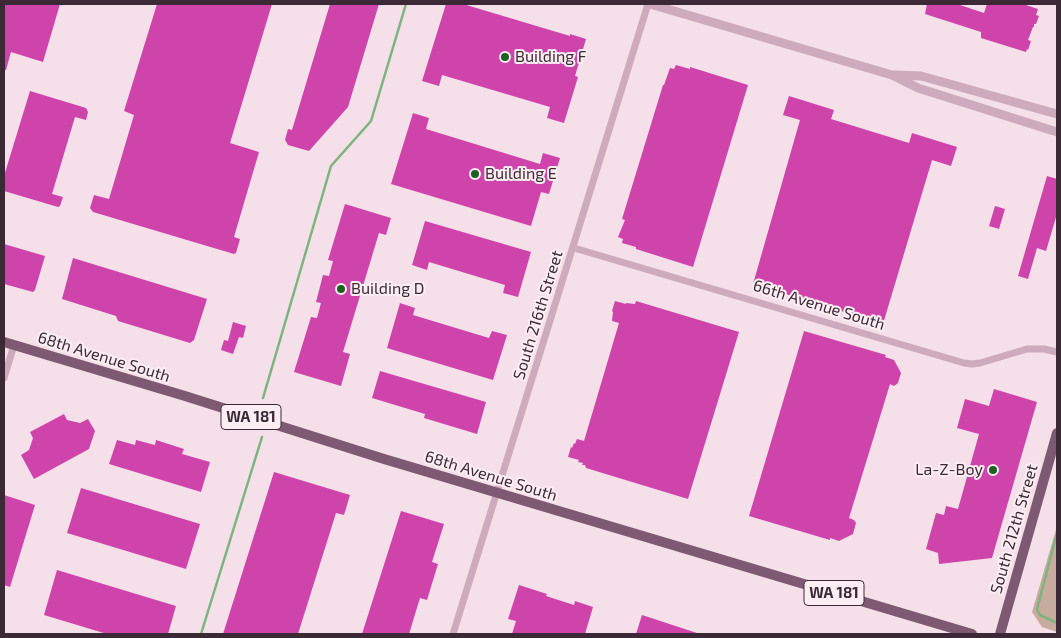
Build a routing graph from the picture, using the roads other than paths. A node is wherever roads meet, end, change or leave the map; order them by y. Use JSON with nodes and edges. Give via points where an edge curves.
{"nodes":[{"id":1,"x":649,"y":4,"type":"edge"},
{"id":2,"x":892,"y":75,"type":"junction"},
{"id":3,"x":1057,"y":114,"type":"edge"},
{"id":4,"x":1057,"y":132,"type":"edge"},
{"id":5,"x":574,"y":248,"type":"junction"},
{"id":6,"x":4,"y":342,"type":"edge"},
{"id":7,"x":14,"y":345,"type":"junction"},
{"id":8,"x":1057,"y":352,"type":"edge"},
{"id":9,"x":4,"y":378,"type":"edge"},
{"id":10,"x":1057,"y":433,"type":"edge"},
{"id":11,"x":497,"y":493,"type":"junction"},
{"id":12,"x":454,"y":634,"type":"edge"},
{"id":13,"x":972,"y":634,"type":"edge"},
{"id":14,"x":1000,"y":634,"type":"edge"}],
"edges":[{"from":1,"to":2,"type":"street"},
{"from":1,"to":5,"type":"street","name":"South 216th Street"},
{"from":2,"to":3,"type":"street","via":[[921,76]]},
{"from":2,"to":4,"type":"street","via":[[918,88]]},
{"from":5,"to":8,"type":"street","name":"66th Avenue South","via":[[964,363],[980,363],[1027,349]]},
{"from":5,"to":11,"type":"street","name":"South 216th Street"},
{"from":6,"to":7,"type":"main road","name":"68th Avenue South","number":"WA 181"},
{"from":7,"to":9,"type":"street"},
{"from":7,"to":11,"type":"main road","name":"68th Avenue South","number":"WA 181"},
{"from":10,"to":14,"type":"main road","name":"South 212th Street"},
{"from":11,"to":12,"type":"street","name":"South 216th Street"},
{"from":11,"to":13,"type":"main road","name":"68th Avenue South","number":"WA 181"}]}
